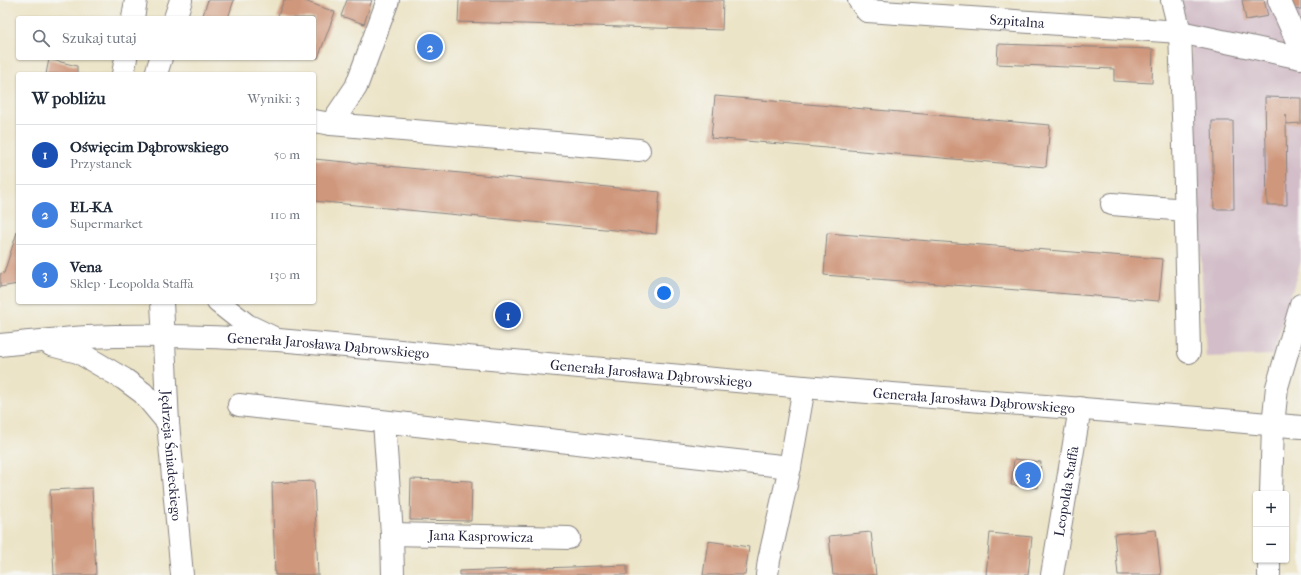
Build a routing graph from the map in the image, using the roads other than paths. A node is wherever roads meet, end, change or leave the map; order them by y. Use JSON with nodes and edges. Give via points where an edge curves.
{"nodes":[{"id":1,"x":136,"y":0,"type":"edge"},
{"id":2,"x":181,"y":0,"type":"edge"},
{"id":3,"x":388,"y":0,"type":"edge"},
{"id":4,"x":859,"y":0,"type":"edge"},
{"id":5,"x":1172,"y":0,"type":"edge"},
{"id":6,"x":1279,"y":0,"type":"edge"},
{"id":7,"x":133,"y":16,"type":"edge"},
{"id":8,"x":176,"y":16,"type":"edge"},
{"id":9,"x":1180,"y":32,"type":"junction"},
{"id":10,"x":1301,"y":50,"type":"edge"},
{"id":11,"x":1301,"y":58,"type":"edge"},
{"id":12,"x":161,"y":60,"type":"edge"},
{"id":13,"x":157,"y":72,"type":"edge"},
{"id":14,"x":322,"y":123,"type":"edge"},
{"id":15,"x":639,"y":150,"type":"dead end"},
{"id":16,"x":1112,"y":204,"type":"dead end"},
{"id":17,"x":1186,"y":210,"type":"junction"},
{"id":18,"x":162,"y":304,"type":"edge"},
{"id":19,"x":221,"y":304,"type":"edge"},
{"id":20,"x":1301,"y":305,"type":"edge"},
{"id":21,"x":163,"y":336,"type":"junction"},
{"id":22,"x":278,"y":340,"type":"junction"},
{"id":23,"x":39,"y":341,"type":"junction"},
{"id":24,"x":0,"y":345,"type":"edge"},
{"id":25,"x":1189,"y":352,"type":"dead end"},
{"id":26,"x":804,"y":386,"type":"junction"},
{"id":27,"x":240,"y":406,"type":"dead end"},
{"id":28,"x":1080,"y":408,"type":"junction"},
{"id":29,"x":384,"y":422,"type":"junction"},
{"id":30,"x":168,"y":423,"type":"junction"},
{"id":31,"x":1273,"y":425,"type":"junction"},
{"id":32,"x":1301,"y":427,"type":"edge"},
{"id":33,"x":790,"y":468,"type":"junction"},
{"id":34,"x":1270,"y":491,"type":"edge"},
{"id":35,"x":392,"y":534,"type":"junction"},
{"id":36,"x":569,"y":538,"type":"dead end"},
{"id":37,"x":1269,"y":563,"type":"edge"},
{"id":38,"x":182,"y":575,"type":"edge"},
{"id":39,"x":393,"y":575,"type":"edge"},
{"id":40,"x":767,"y":575,"type":"edge"},
{"id":41,"x":1052,"y":575,"type":"edge"},
{"id":42,"x":1269,"y":575,"type":"edge"}],
"edges":[{"from":1,"to":7,"type":"street"},
{"from":2,"to":8,"type":"street"},
{"from":3,"to":14,"type":"street","via":[[356,87]]},
{"from":4,"to":9,"type":"street","name":"Szpitalna","via":[[867,11]]},
{"from":5,"to":9,"type":"street"},
{"from":6,"to":10,"type":"street"},
{"from":9,"to":11,"type":"street"},
{"from":9,"to":17,"type":"street"},
{"from":12,"to":13,"type":"street"},
{"from":14,"to":15,"type":"street"},
{"from":16,"to":17,"type":"street"},
{"from":17,"to":25,"type":"street"},
{"from":18,"to":21,"type":"street"},
{"from":19,"to":22,"type":"street","via":[[247,324]]},
{"from":20,"to":31,"type":"street","via":[[1277,387]]},
{"from":21,"to":22,"type":"street","name":"Generała Jarosława Dąbrowskiego"},
{"from":21,"to":23,"type":"street","name":"Generała Jarosława Dąbrowskiego"},
{"from":21,"to":30,"type":"street","name":"Jędrzeja Śniadeckiego"},
{"from":22,"to":26,"type":"street","name":"Generała Jarosława Dąbrowskiego"},
{"from":23,"to":24,"type":"street","name":"Generała Jarosława Dąbrowskiego"},
{"from":23,"to":30,"type":"street","via":[[78,352],[124,379],[143,393]]},
{"from":26,"to":28,"type":"street","name":"Generała Jarosława Dąbrowskiego"},
{"from":26,"to":33,"type":"street"},
{"from":27,"to":29,"type":"street"},
{"from":28,"to":31,"type":"street","name":"Generała Jarosława Dąbrowskiego"},
{"from":28,"to":41,"type":"street","name":"Leopolda Staffa"},
{"from":29,"to":33,"type":"street"},
{"from":29,"to":35,"type":"street"},
{"from":30,"to":38,"type":"street","name":"Jędrzeja Śniadeckiego"},
{"from":31,"to":32,"type":"street","name":"Generała Jarosława Dąbrowskiego"},
{"from":31,"to":34,"type":"street"},
{"from":33,"to":40,"type":"street"},
{"from":35,"to":36,"type":"street","name":"Jana Kasprowicza"},
{"from":35,"to":39,"type":"street"},
{"from":37,"to":42,"type":"street"}]}
